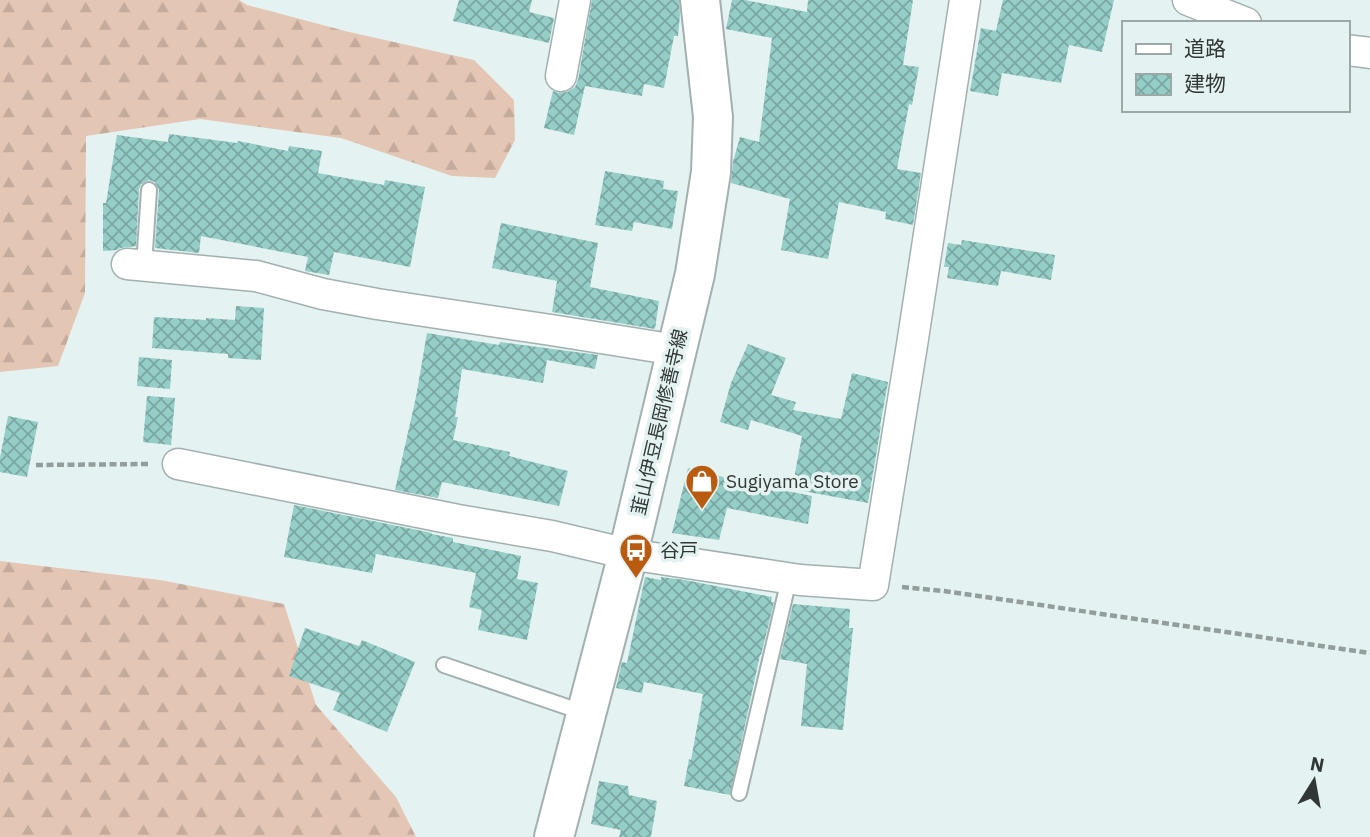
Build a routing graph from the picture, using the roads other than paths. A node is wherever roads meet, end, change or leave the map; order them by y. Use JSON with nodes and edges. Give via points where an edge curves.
{"nodes":[{"id":1,"x":575,"y":0,"type":"edge"},
{"id":2,"x":700,"y":0,"type":"edge"},
{"id":3,"x":965,"y":0,"type":"edge"},
{"id":4,"x":1188,"y":0,"type":"edge"},
{"id":5,"x":1242,"y":21,"type":"edge"},
{"id":6,"x":1349,"y":50,"type":"edge"},
{"id":7,"x":1370,"y":53,"type":"edge"},
{"id":8,"x":561,"y":76,"type":"dead end"},
{"id":9,"x":149,"y":190,"type":"dead end"},
{"id":10,"x":136,"y":265,"type":"joint"},
{"id":11,"x":676,"y":350,"type":"junction"},
{"id":12,"x":178,"y":464,"type":"road end"},
{"id":13,"x":628,"y":554,"type":"junction"},
{"id":14,"x":789,"y":579,"type":"junction"},
{"id":15,"x":444,"y":665,"type":"dead end"},
{"id":16,"x":586,"y":713,"type":"junction"},
{"id":17,"x":739,"y":793,"type":"dead end"},
{"id":18,"x":554,"y":837,"type":"edge"}],
"edges":[{"from":1,"to":8,"type":"street"},
{"from":2,"to":11,"type":"main road","name":"韮山伊豆長岡修善寺線","via":[[713,117],[711,172],[695,275]]},
{"from":3,"to":14,"type":"street","via":[[873,585]]},
{"from":4,"to":5,"type":"street"},
{"from":6,"to":7,"type":"street"},
{"from":9,"to":10,"type":"lane"},
{"from":10,"to":11,"type":"street","via":[[256,276],[323,295]]},
{"from":11,"to":13,"type":"main road","name":"韮山伊豆長岡修善寺線"},
{"from":12,"to":13,"type":"street"},
{"from":13,"to":14,"type":"street"},
{"from":13,"to":16,"type":"main road","name":"韮山伊豆長岡修善寺線"},
{"from":14,"to":17,"type":"lane"},
{"from":15,"to":16,"type":"lane"},
{"from":16,"to":18,"type":"main road","name":"韮山伊豆長岡修善寺線"}]}
